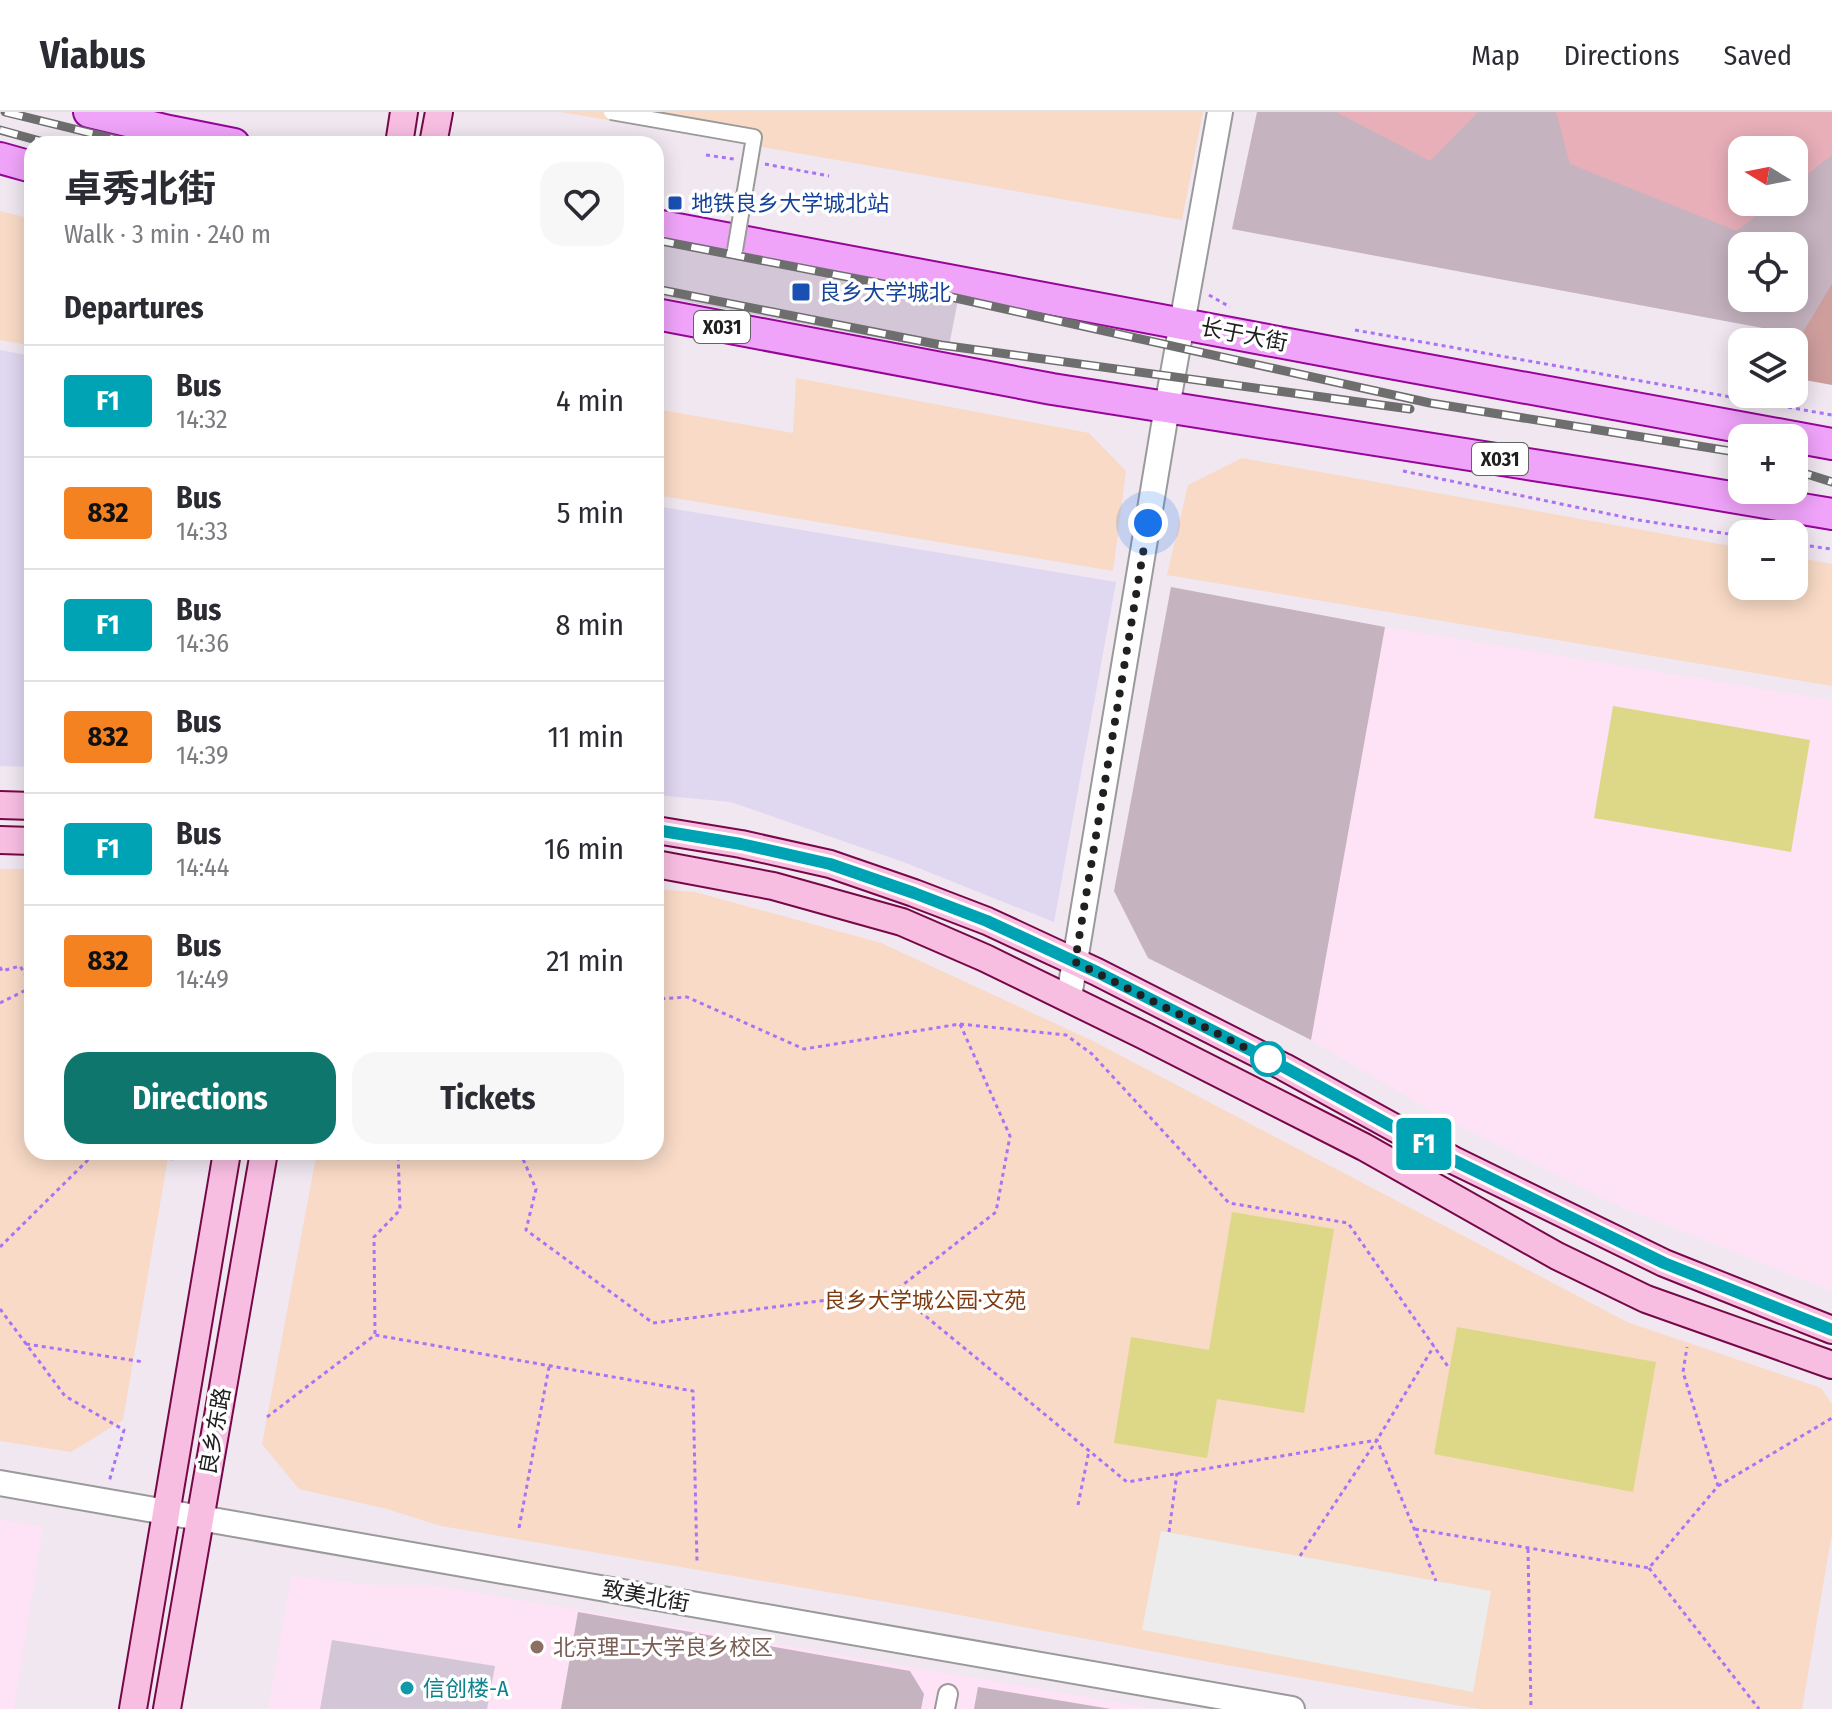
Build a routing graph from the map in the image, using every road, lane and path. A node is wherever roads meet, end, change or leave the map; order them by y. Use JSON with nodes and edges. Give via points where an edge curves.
{"nodes":[{"id":1,"x":89,"y":112,"type":"edge"},
{"id":2,"x":404,"y":112,"type":"edge"},
{"id":3,"x":439,"y":112,"type":"edge"},
{"id":4,"x":611,"y":112,"type":"edge"},
{"id":5,"x":1220,"y":112,"type":"edge"},
{"id":6,"x":194,"y":136,"type":"edge"},
{"id":7,"x":400,"y":136,"type":"edge"},
{"id":8,"x":434,"y":136,"type":"edge"},
{"id":9,"x":706,"y":155,"type":"dead end"},
{"id":10,"x":0,"y":158,"type":"edge"},
{"id":11,"x":751,"y":161,"type":"junction"},
{"id":12,"x":24,"y":165,"type":"edge"},
{"id":13,"x":829,"y":176,"type":"dead end"},
{"id":14,"x":664,"y":226,"type":"edge"},
{"id":15,"x":735,"y":250,"type":"dead end"},
{"id":16,"x":1190,"y":283,"type":"junction"},
{"id":17,"x":1230,"y":308,"type":"dead end"},
{"id":18,"x":664,"y":316,"type":"edge"},
{"id":19,"x":1181,"y":323,"type":"junction"},
{"id":20,"x":1354,"y":330,"type":"dead end"},
{"id":21,"x":1167,"y":407,"type":"junction"},
{"id":22,"x":1832,"y":415,"type":"edge"},
{"id":23,"x":1832,"y":444,"type":"edge"},
{"id":24,"x":1398,"y":470,"type":"dead end"},
{"id":25,"x":1832,"y":514,"type":"edge"},
{"id":26,"x":1728,"y":534,"type":"edge"},
{"id":27,"x":1808,"y":546,"type":"edge"},
{"id":28,"x":1832,"y":549,"type":"edge"},
{"id":29,"x":0,"y":805,"type":"edge"},
{"id":30,"x":24,"y":806,"type":"edge"},
{"id":31,"x":664,"y":831,"type":"edge"},
{"id":32,"x":0,"y":840,"type":"edge"},
{"id":33,"x":24,"y":841,"type":"edge"},
{"id":34,"x":664,"y":866,"type":"edge"},
{"id":35,"x":1075,"y":962,"type":"junction"},
{"id":36,"x":0,"y":967,"type":"edge"},
{"id":37,"x":24,"y":973,"type":"edge"},
{"id":38,"x":24,"y":990,"type":"edge"},
{"id":39,"x":1069,"y":997,"type":"junction"},
{"id":40,"x":664,"y":998,"type":"edge"},
{"id":41,"x":0,"y":1003,"type":"edge"},
{"id":42,"x":960,"y":1024,"type":"junction"},
{"id":43,"x":88,"y":1160,"type":"edge"},
{"id":44,"x":226,"y":1160,"type":"edge"},
{"id":45,"x":263,"y":1160,"type":"edge"},
{"id":46,"x":398,"y":1160,"type":"edge"},
{"id":47,"x":523,"y":1160,"type":"edge"},
{"id":48,"x":0,"y":1247,"type":"edge"},
{"id":49,"x":895,"y":1291,"type":"junction"},
{"id":50,"x":0,"y":1309,"type":"edge"},
{"id":51,"x":1832,"y":1330,"type":"edge"},
{"id":52,"x":375,"y":1335,"type":"junction"},
{"id":53,"x":26,"y":1344,"type":"junction"},
{"id":54,"x":1434,"y":1346,"type":"junction"},
{"id":55,"x":1687,"y":1347,"type":"dead end"},
{"id":56,"x":144,"y":1362,"type":"dead end"},
{"id":57,"x":1832,"y":1365,"type":"edge"},
{"id":58,"x":549,"y":1367,"type":"junction"},
{"id":59,"x":1449,"y":1368,"type":"dead end"},
{"id":60,"x":267,"y":1417,"type":"dead end"},
{"id":61,"x":1832,"y":1418,"type":"edge"},
{"id":62,"x":1377,"y":1440,"type":"junction"},
{"id":63,"x":1089,"y":1451,"type":"junction"},
{"id":64,"x":1177,"y":1473,"type":"junction"},
{"id":65,"x":0,"y":1483,"type":"edge"},
{"id":66,"x":1718,"y":1486,"type":"junction"},
{"id":67,"x":104,"y":1502,"type":"junction"},
{"id":68,"x":1078,"y":1505,"type":"dead end"},
{"id":69,"x":166,"y":1513,"type":"junction"},
{"id":70,"x":200,"y":1518,"type":"junction"},
{"id":71,"x":519,"y":1528,"type":"dead end"},
{"id":72,"x":1415,"y":1529,"type":"junction"},
{"id":73,"x":1169,"y":1532,"type":"dead end"},
{"id":74,"x":1528,"y":1549,"type":"junction"},
{"id":75,"x":1300,"y":1556,"type":"dead end"},
{"id":76,"x":697,"y":1562,"type":"dead end"},
{"id":77,"x":1649,"y":1568,"type":"junction"},
{"id":78,"x":1436,"y":1581,"type":"dead end"},
{"id":79,"x":133,"y":1709,"type":"edge"},
{"id":80,"x":167,"y":1709,"type":"edge"},
{"id":81,"x":1292,"y":1709,"type":"edge"},
{"id":82,"x":1531,"y":1709,"type":"edge"},
{"id":83,"x":1759,"y":1709,"type":"edge"}],
"edges":[{"from":1,"to":6,"type":"main road"},
{"from":2,"to":7,"type":"main road"},
{"from":3,"to":8,"type":"main road"},
{"from":4,"to":11,"type":"street","bridge":true,"via":[[754,137]]},
{"from":5,"to":16,"type":"street"},
{"from":9,"to":11,"type":"path"},
{"from":10,"to":12,"type":"main road"},
{"from":11,"to":13,"type":"path"},
{"from":11,"to":15,"type":"street","bridge":true},
{"from":14,"to":19,"type":"main road","name":"长于大街"},
{"from":16,"to":17,"type":"path","name":"长于大街"},
{"from":16,"to":19,"type":"street"},
{"from":18,"to":21,"type":"main road","number":"X031"},
{"from":19,"to":21,"type":"street"},
{"from":19,"to":23,"type":"main road","name":"长于大街"},
{"from":20,"to":22,"type":"path"},
{"from":21,"to":25,"type":"main road","number":"X031"},
{"from":21,"to":35,"type":"street"},
{"from":24,"to":26,"type":"path"},
{"from":27,"to":28,"type":"path"},
{"from":29,"to":30,"type":"main road"},
{"from":31,"to":35,"type":"main road","via":[[830,864],[987,921]]},
{"from":32,"to":33,"type":"main road"},
{"from":34,"to":39,"type":"main road","via":[[773,886],[902,922]]},
{"from":35,"to":39,"type":"street"},
{"from":35,"to":51,"type":"main road","via":[[1453,1160],[1664,1263]]},
{"from":36,"to":37,"type":"path","via":[[2,971],[20,966]]},
{"from":38,"to":41,"type":"path"},
{"from":39,"to":57,"type":"main road","via":[[1646,1299]]},
{"from":40,"to":42,"type":"path","via":[[687,997],[804,1049]]},
{"from":42,"to":49,"type":"path","via":[[1010,1136],[996,1212]]},
{"from":42,"to":54,"type":"path","via":[[1066,1035],[1092,1054],[1229,1203],[1348,1223]]},
{"from":43,"to":48,"type":"path"},
{"from":44,"to":69,"type":"main road","name":"良乡东路"},
{"from":45,"to":70,"type":"main road","name":"良乡东路"},
{"from":46,"to":52,"type":"path","via":[[400,1210],[374,1237]]},
{"from":47,"to":49,"type":"path","via":[[536,1189],[526,1230],[653,1323]]},
{"from":49,"to":63,"type":"path"},
{"from":50,"to":53,"type":"path"},
{"from":52,"to":58,"type":"path"},
{"from":52,"to":60,"type":"path"},
{"from":53,"to":56,"type":"path"},
{"from":53,"to":67,"type":"path","via":[[65,1396],[124,1430]]},
{"from":54,"to":59,"type":"path"},
{"from":54,"to":62,"type":"path"},
{"from":55,"to":66,"type":"path","via":[[1683,1372]]},
{"from":58,"to":71,"type":"path"},
{"from":58,"to":76,"type":"path","via":[[693,1391]]},
{"from":61,"to":66,"type":"path"},
{"from":62,"to":64,"type":"path"},
{"from":62,"to":72,"type":"path"},
{"from":62,"to":75,"type":"path"},
{"from":63,"to":64,"type":"path","via":[[1127,1482]]},
{"from":63,"to":68,"type":"path"},
{"from":64,"to":73,"type":"path"},
{"from":65,"to":67,"type":"street","name":"致美北街"},
{"from":66,"to":77,"type":"path"},
{"from":67,"to":69,"type":"street","name":"致美北街"},
{"from":69,"to":70,"type":"street","name":"致美北街"},
{"from":69,"to":79,"type":"main road","name":"良乡东路"},
{"from":70,"to":80,"type":"main road","name":"良乡东路"},
{"from":70,"to":81,"type":"street","name":"致美北街"},
{"from":72,"to":74,"type":"path"},
{"from":72,"to":78,"type":"path"},
{"from":74,"to":77,"type":"path"},
{"from":74,"to":82,"type":"path"},
{"from":77,"to":83,"type":"path"}]}
